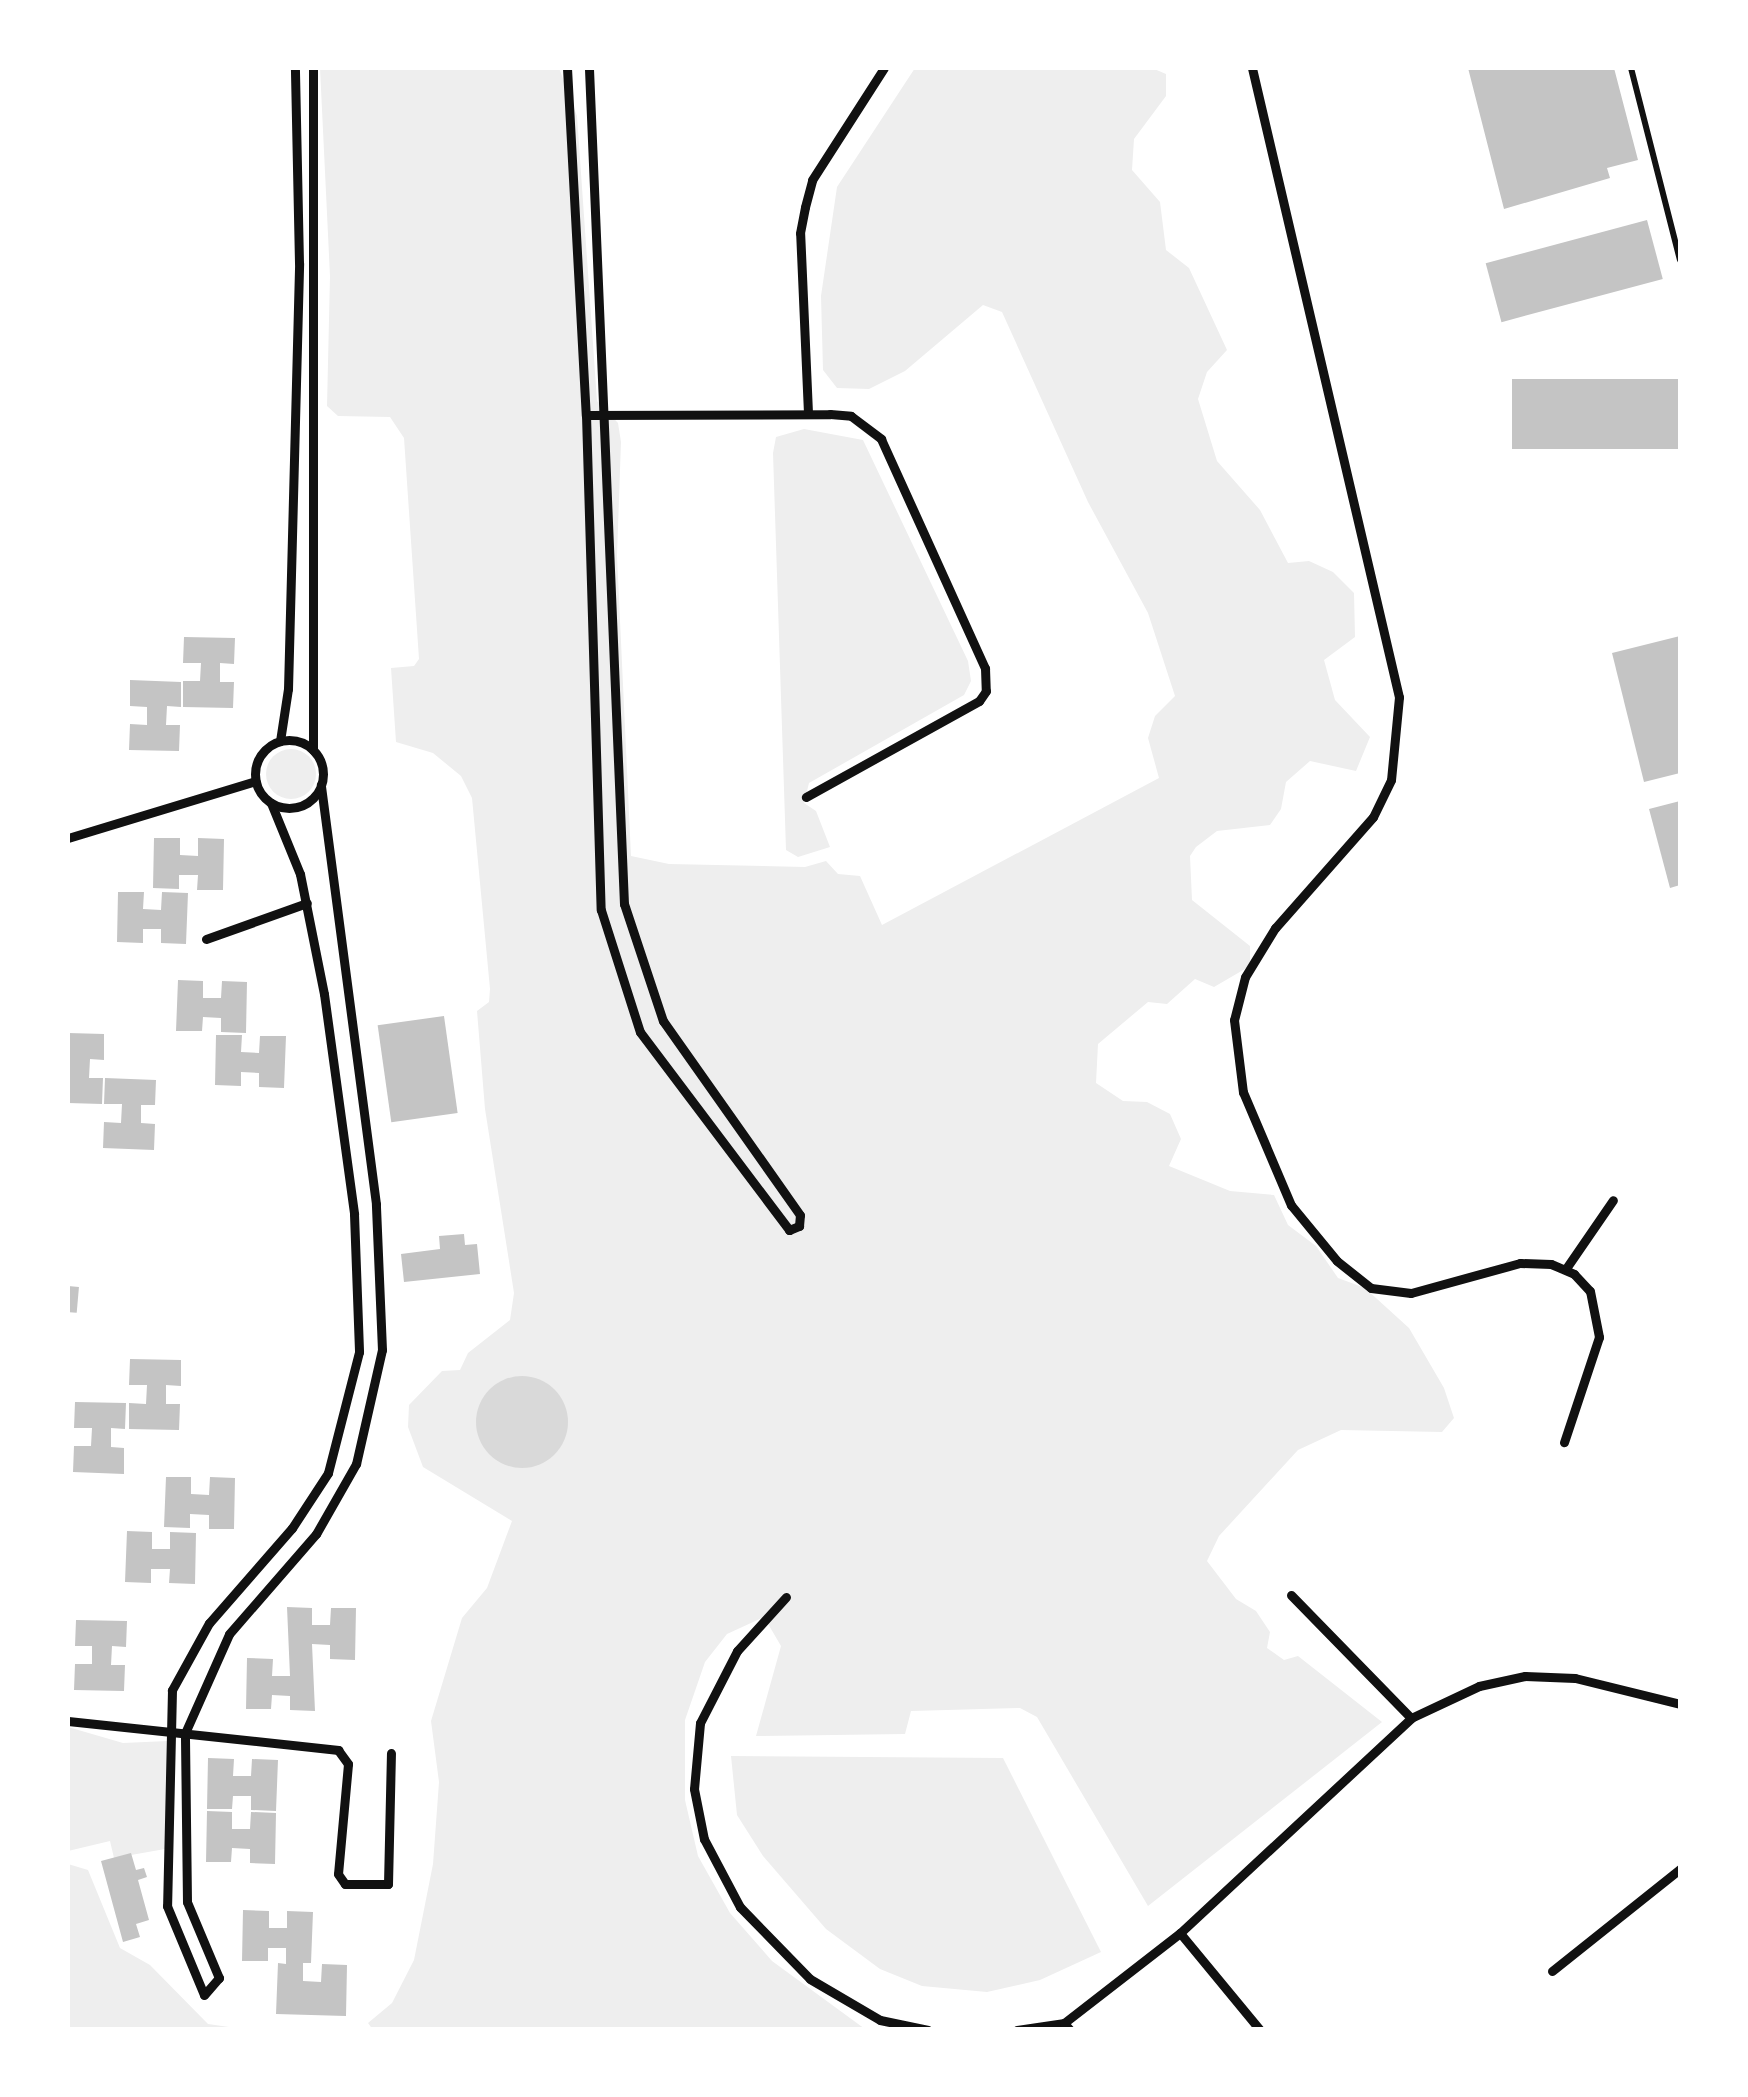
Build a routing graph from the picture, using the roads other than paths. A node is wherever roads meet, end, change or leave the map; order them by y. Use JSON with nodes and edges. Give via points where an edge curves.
{"nodes":[{"id":1,"x":294,"y":68,"type":"edge"},
{"id":2,"x":313,"y":68,"type":"edge"},
{"id":3,"x":567,"y":68,"type":"edge"},
{"id":4,"x":589,"y":68,"type":"edge"},
{"id":5,"x":884,"y":68,"type":"edge"},
{"id":6,"x":1252,"y":68,"type":"edge"},
{"id":7,"x":1631,"y":68,"type":"edge"},
{"id":8,"x":592,"y":134,"type":"junction"},
{"id":9,"x":570,"y":136,"type":"junction"},
{"id":10,"x":1680,"y":260,"type":"edge"},
{"id":11,"x":808,"y":413,"type":"junction"},
{"id":12,"x":607,"y":414,"type":"junction"},
{"id":13,"x":586,"y":415,"type":"junction"},
{"id":14,"x":280,"y":742,"type":"junction"},
{"id":15,"x":313,"y":750,"type":"junction"},
{"id":16,"x":256,"y":781,"type":"junction"},
{"id":17,"x":321,"y":785,"type":"junction"},
{"id":18,"x":597,"y":796,"type":"junction"},
{"id":19,"x":620,"y":796,"type":"junction"},
{"id":20,"x":806,"y":797,"type":"dead end"},
{"id":21,"x":272,"y":804,"type":"junction"},
{"id":22,"x":68,"y":838,"type":"edge"},
{"id":23,"x":307,"y":904,"type":"junction"},
{"id":24,"x":206,"y":938,"type":"dead end"},
{"id":25,"x":1613,"y":1200,"type":"dead end"},
{"id":26,"x":1567,"y":1268,"type":"junction"},
{"id":27,"x":1564,"y":1442,"type":"dead end"},
{"id":28,"x":1291,"y":1595,"type":"dead end"},
{"id":29,"x":786,"y":1597,"type":"dead end"},
{"id":30,"x":1680,"y":1704,"type":"edge"},
{"id":31,"x":1411,"y":1718,"type":"junction"},
{"id":32,"x":68,"y":1721,"type":"edge"},
{"id":33,"x":168,"y":1732,"type":"junction"},
{"id":34,"x":185,"y":1733,"type":"junction"},
{"id":35,"x":391,"y":1753,"type":"dead end"},
{"id":36,"x":1680,"y":1869,"type":"edge"},
{"id":37,"x":1180,"y":1933,"type":"junction"},
{"id":38,"x":1552,"y":1971,"type":"dead end"},
{"id":39,"x":1067,"y":2026,"type":"edge"},
{"id":40,"x":928,"y":2030,"type":"edge"},
{"id":41,"x":1017,"y":2030,"type":"edge"},
{"id":42,"x":1260,"y":2030,"type":"edge"}],
"edges":[{"from":1,"to":14,"type":"street","via":[[299,264],[288,689]]},
{"from":2,"to":15,"type":"street"},
{"from":3,"to":9,"type":"street"},
{"from":4,"to":8,"type":"street"},
{"from":5,"to":11,"type":"street","via":[[812,180],[805,207],[800,234]]},
{"from":6,"to":26,"type":"street","via":[[1399,698],[1391,780],[1373,817],[1275,928],[1245,977],[1234,1020],[1243,1092],[1291,1205],[1336,1261],[1371,1288],[1411,1293],[1520,1263]]},
{"from":7,"to":10,"type":"street"},
{"from":8,"to":9,"type":"street"},
{"from":8,"to":12,"type":"street"},
{"from":9,"to":13,"type":"street"},
{"from":11,"to":12,"type":"street"},
{"from":11,"to":20,"type":"street","via":[[851,416],[881,439],[987,680],[979,701]]},
{"from":12,"to":13,"type":"street"},
{"from":12,"to":19,"type":"street"},
{"from":13,"to":18,"type":"street"},
{"from":14,"to":15,"type":"street"},
{"from":14,"to":16,"type":"street","via":[[262,753]]},
{"from":15,"to":17,"type":"street"},
{"from":16,"to":21,"type":"street"},
{"from":16,"to":22,"type":"street"},
{"from":17,"to":21,"type":"street","via":[[300,806]]},
{"from":17,"to":34,"type":"street","via":[[376,1204],[382,1350],[356,1464],[316,1534],[228,1634]]},
{"from":18,"to":19,"type":"street"},
{"from":18,"to":19,"type":"street","via":[[601,910],[640,1032],[785,1230],[795,1229],[800,1215],[663,1021],[644,978],[624,904]]},
{"from":21,"to":23,"type":"street"},
{"from":23,"to":24,"type":"street"},
{"from":23,"to":33,"type":"street","via":[[337,1078],[361,1282],[351,1403],[336,1457],[313,1500],[210,1623],[172,1690]]},
{"from":25,"to":26,"type":"street"},
{"from":26,"to":27,"type":"street","via":[[1590,1291],[1600,1337]]},
{"from":28,"to":31,"type":"street"},
{"from":29,"to":40,"type":"street","via":[[737,1650],[700,1723],[694,1789],[704,1838],[740,1907],[810,1979],[880,2020]]},
{"from":30,"to":31,"type":"street","via":[[1574,1678],[1525,1676],[1479,1686]]},
{"from":31,"to":37,"type":"street"},
{"from":32,"to":33,"type":"street"},
{"from":33,"to":34,"type":"street"},
{"from":33,"to":34,"type":"street","via":[[167,1906],[204,1994],[219,1978],[187,1902]]},
{"from":34,"to":35,"type":"street","via":[[345,1756],[338,1874],[345,1884],[388,1884]]},
{"from":36,"to":38,"type":"street"},
{"from":37,"to":39,"type":"street"},
{"from":37,"to":42,"type":"street"},
{"from":39,"to":41,"type":"street"}]}
